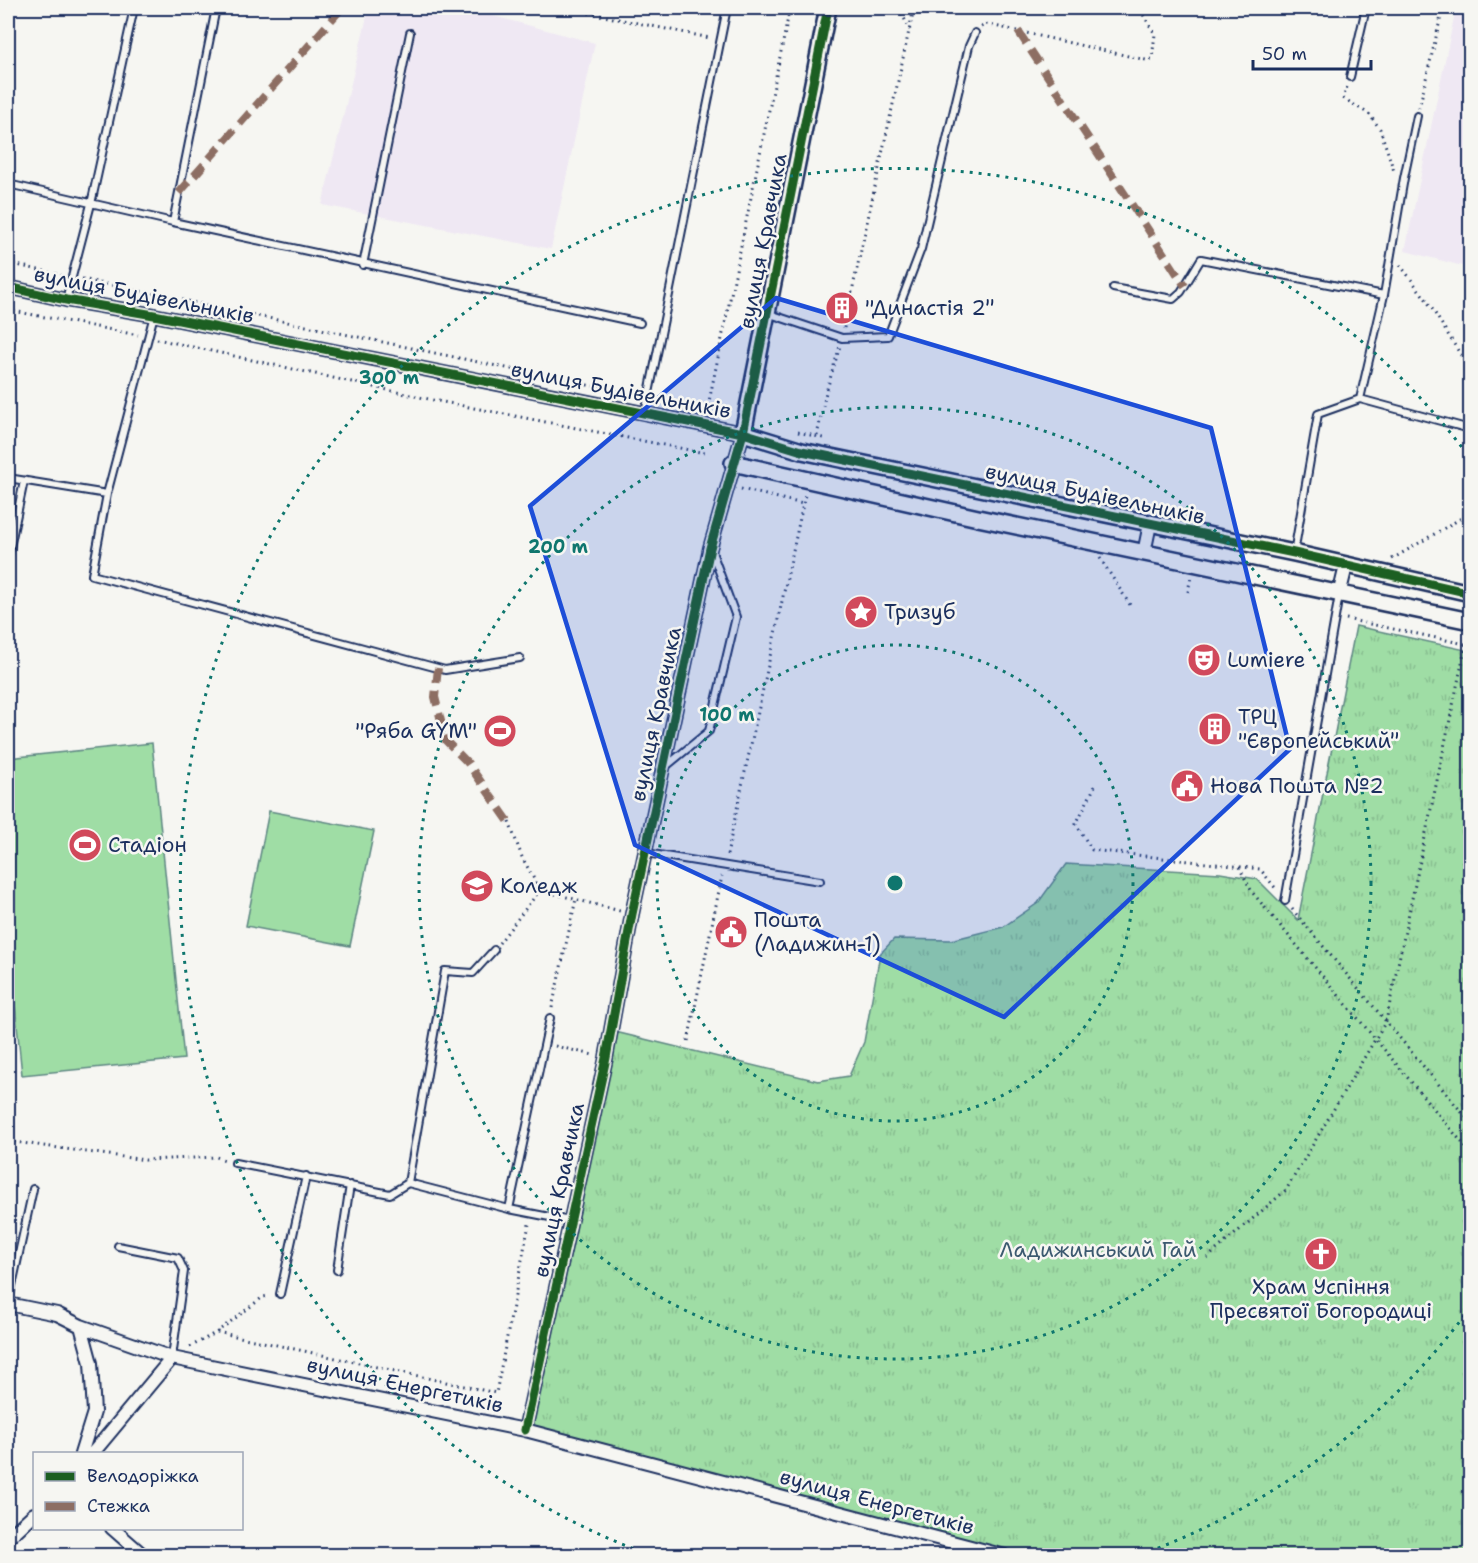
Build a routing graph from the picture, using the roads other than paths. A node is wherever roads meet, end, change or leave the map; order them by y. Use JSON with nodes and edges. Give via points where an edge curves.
{"nodes":[{"id":1,"x":134,"y":8,"type":"edge"},
{"id":2,"x":216,"y":8,"type":"edge"},
{"id":3,"x":727,"y":8,"type":"edge"},
{"id":4,"x":828,"y":8,"type":"edge"},
{"id":5,"x":1366,"y":8,"type":"edge"},
{"id":6,"x":410,"y":33,"type":"dead end"},
{"id":7,"x":975,"y":33,"type":"road end"},
{"id":8,"x":1350,"y":77,"type":"road end"},
{"id":9,"x":1417,"y":116,"type":"road end"},
{"id":10,"x":8,"y":184,"type":"edge"},
{"id":11,"x":91,"y":204,"type":"junction"},
{"id":12,"x":173,"y":222,"type":"junction"},
{"id":13,"x":363,"y":265,"type":"junction"},
{"id":14,"x":8,"y":287,"type":"edge"},
{"id":15,"x":1113,"y":288,"type":"dead end"},
{"id":16,"x":1384,"y":295,"type":"junction"},
{"id":17,"x":66,"y":300,"type":"junction"},
{"id":18,"x":766,"y":313,"type":"junction"},
{"id":19,"x":154,"y":315,"type":"junction"},
{"id":20,"x":640,"y":323,"type":"dead end"},
{"id":21,"x":1360,"y":399,"type":"junction"},
{"id":22,"x":645,"y":413,"type":"junction"},
{"id":23,"x":1470,"y":429,"type":"edge"},
{"id":24,"x":743,"y":433,"type":"junction"},
{"id":25,"x":734,"y":463,"type":"junction"},
{"id":26,"x":8,"y":478,"type":"edge"},
{"id":27,"x":24,"y":481,"type":"junction"},
{"id":28,"x":107,"y":494,"type":"junction"},
{"id":29,"x":1150,"y":524,"type":"junction"},
{"id":30,"x":710,"y":548,"type":"junction"},
{"id":31,"x":1144,"y":553,"type":"junction"},
{"id":32,"x":1294,"y":553,"type":"junction"},
{"id":33,"x":8,"y":557,"type":"edge"},
{"id":34,"x":1346,"y":566,"type":"junction"},
{"id":35,"x":1470,"y":593,"type":"edge"},
{"id":36,"x":1339,"y":595,"type":"junction"},
{"id":37,"x":1470,"y":621,"type":"edge"},
{"id":38,"x":520,"y":657,"type":"dead end"},
{"id":39,"x":661,"y":771,"type":"junction"},
{"id":40,"x":646,"y":853,"type":"junction"},
{"id":41,"x":820,"y":881,"type":"dead end"},
{"id":42,"x":1284,"y":898,"type":"road end"},
{"id":43,"x":494,"y":950,"type":"road end"},
{"id":44,"x":550,"y":1018,"type":"road end"},
{"id":45,"x":235,"y":1163,"type":"road end"},
{"id":46,"x":306,"y":1176,"type":"junction"},
{"id":47,"x":408,"y":1183,"type":"junction"},
{"id":48,"x":350,"y":1185,"type":"junction"},
{"id":49,"x":33,"y":1189,"type":"dead end"},
{"id":50,"x":509,"y":1209,"type":"junction"},
{"id":51,"x":571,"y":1221,"type":"junction"},
{"id":52,"x":118,"y":1246,"type":"dead end"},
{"id":53,"x":337,"y":1270,"type":"dead end"},
{"id":54,"x":280,"y":1294,"type":"road end"},
{"id":55,"x":8,"y":1304,"type":"edge"},
{"id":56,"x":81,"y":1326,"type":"junction"},
{"id":57,"x":171,"y":1358,"type":"junction"},
{"id":58,"x":525,"y":1430,"type":"junction"},
{"id":59,"x":82,"y":1452,"type":"edge"},
{"id":60,"x":94,"y":1452,"type":"edge"},
{"id":61,"x":33,"y":1515,"type":"edge"},
{"id":62,"x":114,"y":1530,"type":"edge"},
{"id":63,"x":8,"y":1538,"type":"edge"},
{"id":64,"x":144,"y":1556,"type":"edge"},
{"id":65,"x":1005,"y":1556,"type":"edge"}],
"edges":[{"from":1,"to":11,"type":"lane"},
{"from":2,"to":12,"type":"lane"},
{"from":3,"to":22,"type":"lane"},
{"from":4,"to":18,"type":"street","name":"вулиця Кравчика"},
{"from":5,"to":8,"type":"lane"},
{"from":6,"to":13,"type":"lane"},
{"from":7,"to":18,"type":"lane","via":[[921,249],[888,336],[842,338]]},
{"from":9,"to":16,"type":"lane"},
{"from":10,"to":11,"type":"lane"},
{"from":11,"to":12,"type":"lane"},
{"from":11,"to":17,"type":"lane"},
{"from":12,"to":13,"type":"lane"},
{"from":13,"to":20,"type":"lane"},
{"from":14,"to":17,"type":"street","name":"вулиця Будівельників"},
{"from":15,"to":16,"type":"lane","via":[[1173,300],[1201,259]]},
{"from":16,"to":21,"type":"lane"},
{"from":17,"to":19,"type":"street","name":"вулиця Будівельників"},
{"from":18,"to":24,"type":"street","name":"вулиця Кравчика"},
{"from":19,"to":22,"type":"street","name":"вулиця Будівельників"},
{"from":19,"to":28,"type":"lane"},
{"from":21,"to":23,"type":"lane"},
{"from":21,"to":32,"type":"lane","via":[[1318,414]]},
{"from":22,"to":24,"type":"street","name":"вулиця Будівельників"},
{"from":24,"to":25,"type":"street","name":"вулиця Кравчика"},
{"from":24,"to":29,"type":"street","name":"вулиця Будівельників","via":[[808,452]]},
{"from":25,"to":30,"type":"street","name":"вулиця Кравчика"},
{"from":25,"to":31,"type":"street"},
{"from":26,"to":27,"type":"lane"},
{"from":27,"to":28,"type":"lane"},
{"from":27,"to":33,"type":"lane"},
{"from":28,"to":38,"type":"lane","via":[[92,575],[445,670]]},
{"from":29,"to":31,"type":"street"},
{"from":29,"to":32,"type":"street","name":"вулиця Будівельників"},
{"from":30,"to":39,"type":"street","name":"вулиця Кравчика"},
{"from":30,"to":39,"type":"lane","via":[[736,617],[709,731]]},
{"from":31,"to":36,"type":"street"},
{"from":32,"to":34,"type":"street","name":"вулиця Будівельників"},
{"from":34,"to":35,"type":"street","name":"вулиця Будівельників"},
{"from":34,"to":36,"type":"street"},
{"from":36,"to":37,"type":"street"},
{"from":36,"to":42,"type":"lane"},
{"from":39,"to":40,"type":"street","name":"вулиця Кравчика"},
{"from":40,"to":41,"type":"lane"},
{"from":40,"to":51,"type":"street","name":"вулиця Кравчика"},
{"from":43,"to":47,"type":"lane","via":[[473,973],[445,971]]},
{"from":44,"to":50,"type":"lane"},
{"from":45,"to":46,"type":"lane"},
{"from":46,"to":48,"type":"lane"},
{"from":46,"to":54,"type":"lane"},
{"from":47,"to":48,"type":"lane","via":[[390,1194]]},
{"from":47,"to":50,"type":"lane"},
{"from":48,"to":53,"type":"lane"},
{"from":49,"to":55,"type":"lane"},
{"from":50,"to":51,"type":"lane"},
{"from":51,"to":58,"type":"street","name":"вулиця Кравчика"},
{"from":52,"to":57,"type":"lane","via":[[178,1258],[184,1270]]},
{"from":55,"to":56,"type":"street","name":"вулиця Енергетиків","via":[[57,1314]]},
{"from":56,"to":57,"type":"street","name":"вулиця Енергетиків"},
{"from":56,"to":59,"type":"street","via":[[91,1363],[94,1412]]},
{"from":57,"to":58,"type":"street","name":"вулиця Енергетиків"},
{"from":57,"to":60,"type":"street"},
{"from":58,"to":65,"type":"street","name":"вулиця Енергетиків"},
{"from":61,"to":63,"type":"street"},
{"from":62,"to":64,"type":"street"}]}
